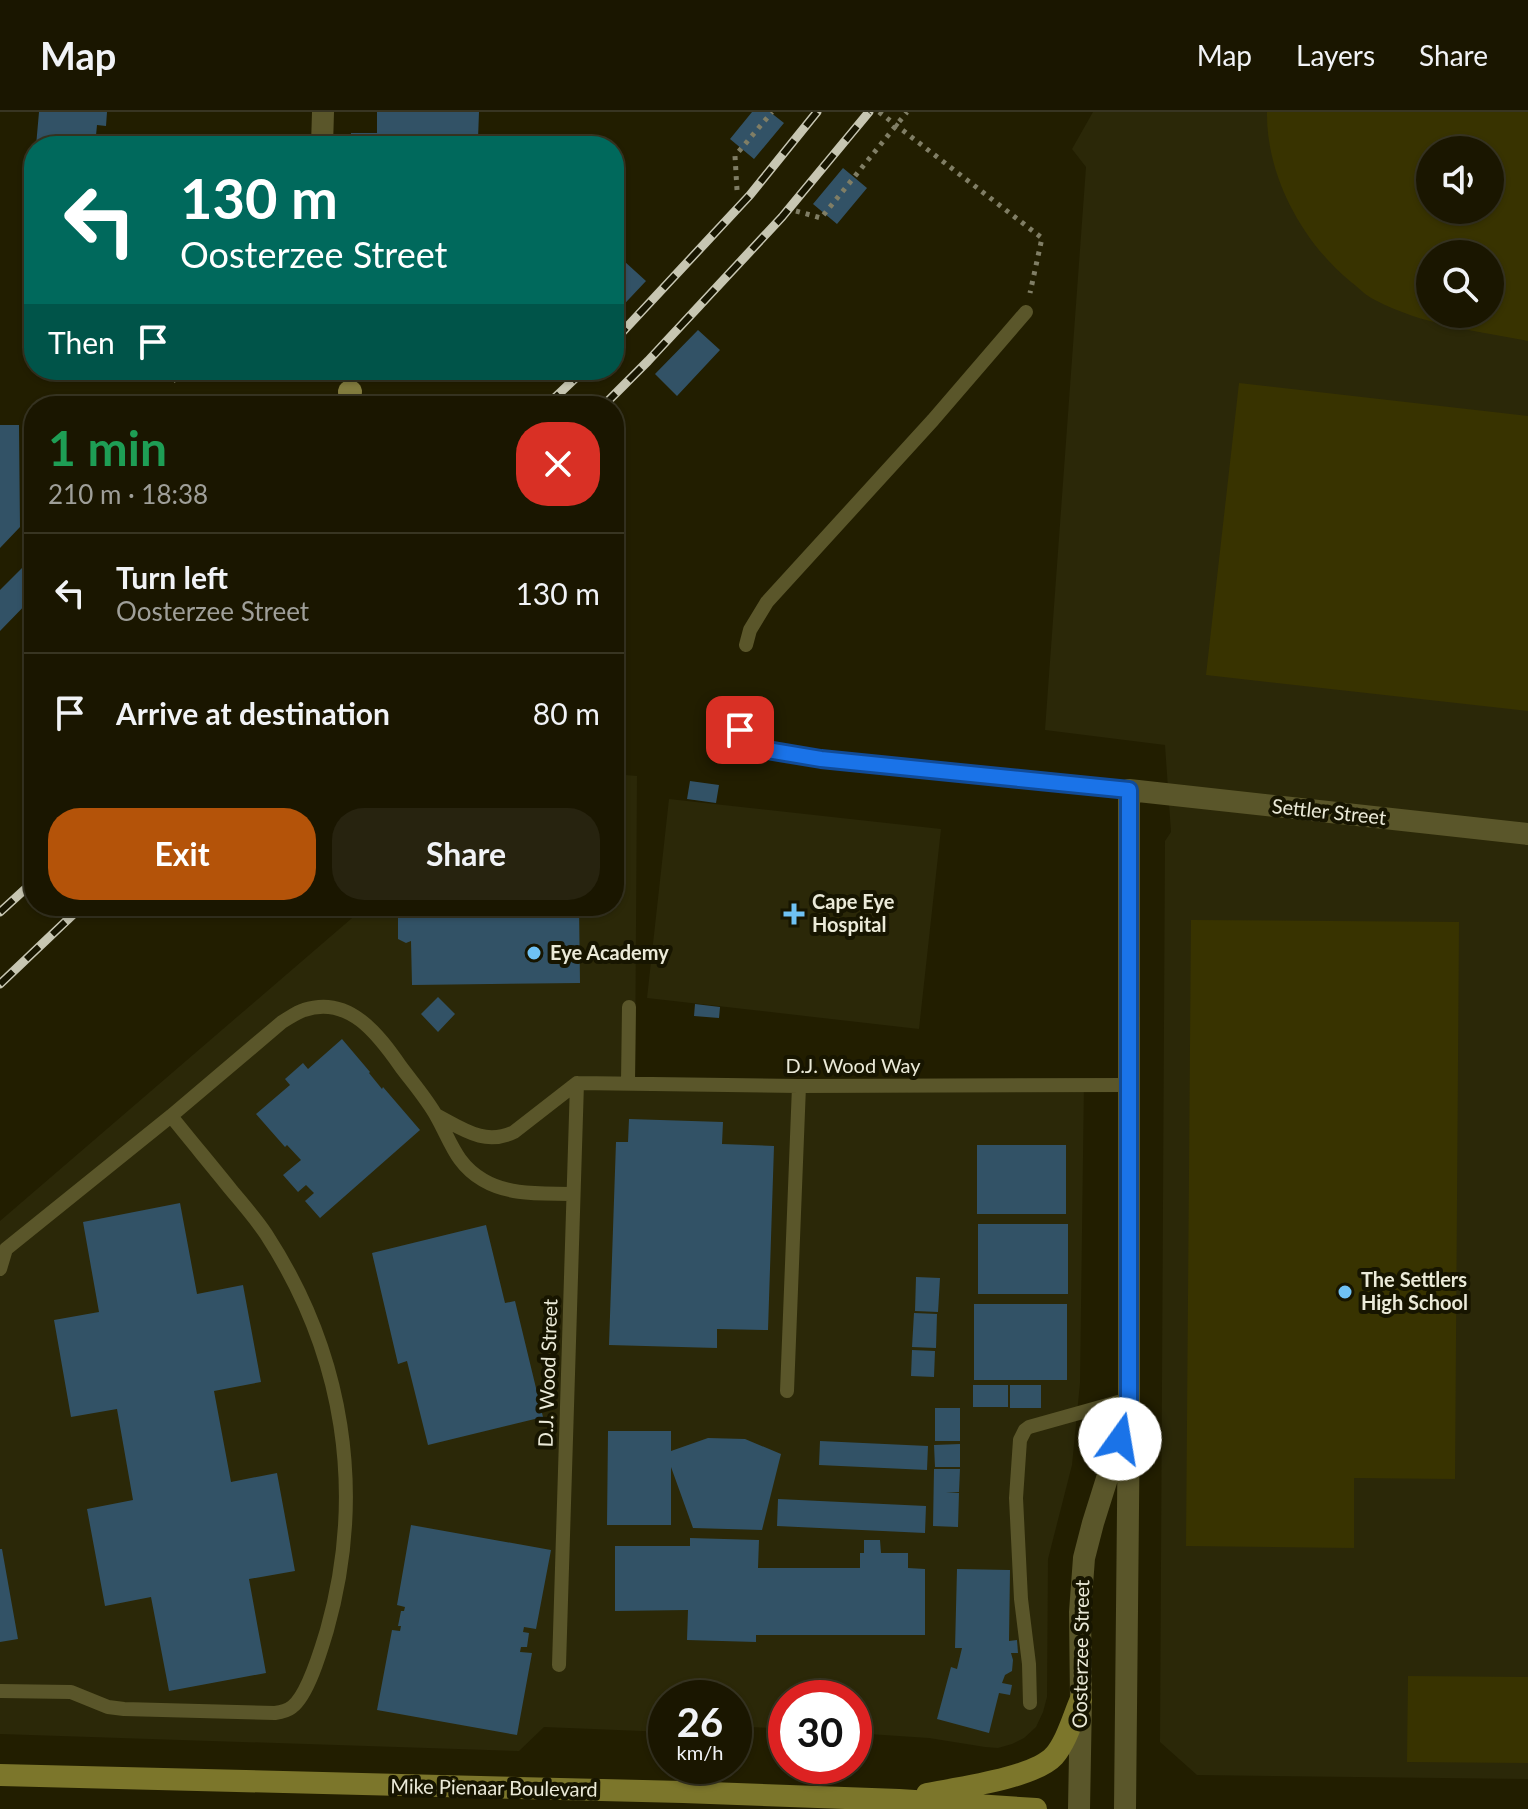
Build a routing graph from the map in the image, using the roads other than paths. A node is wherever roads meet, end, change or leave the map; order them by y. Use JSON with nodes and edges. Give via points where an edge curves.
{"nodes":[{"id":1,"x":323,"y":112,"type":"edge"},
{"id":2,"x":322,"y":136,"type":"edge"},
{"id":3,"x":1026,"y":312,"type":"road end"},
{"id":4,"x":746,"y":645,"type":"dead end"},
{"id":5,"x":740,"y":730,"type":"dead end"},
{"id":6,"x":1129,"y":790,"type":"junction"},
{"id":7,"x":1528,"y":834,"type":"edge"},
{"id":8,"x":629,"y":1007,"type":"dead end"},
{"id":9,"x":577,"y":1083,"type":"junction"},
{"id":10,"x":628,"y":1083,"type":"junction"},
{"id":11,"x":1129,"y":1085,"type":"junction"},
{"id":12,"x":799,"y":1086,"type":"junction"},
{"id":13,"x":436,"y":1115,"type":"junction"},
{"id":14,"x":171,"y":1116,"type":"junction"},
{"id":15,"x":573,"y":1194,"type":"junction"},
{"id":16,"x":0,"y":1269,"type":"edge"},
{"id":17,"x":787,"y":1391,"type":"dead end"},
{"id":18,"x":1129,"y":1405,"type":"junction"},
{"id":19,"x":559,"y":1665,"type":"dead end"},
{"id":20,"x":0,"y":1691,"type":"edge"},
{"id":21,"x":1081,"y":1699,"type":"junction"},
{"id":22,"x":1030,"y":1703,"type":"dead end"},
{"id":23,"x":0,"y":1775,"type":"edge"},
{"id":24,"x":899,"y":1800,"type":"junction"},
{"id":25,"x":1036,"y":1809,"type":"edge"},
{"id":26,"x":1079,"y":1809,"type":"edge"},
{"id":27,"x":1125,"y":1809,"type":"edge"}],
"edges":[{"from":1,"to":2,"type":"street"},
{"from":3,"to":4,"type":"lane","via":[[767,602]]},
{"from":5,"to":6,"type":"lane","via":[[755,748],[821,759]]},
{"from":6,"to":7,"type":"street","name":"Settler Street"},
{"from":6,"to":11,"type":"street","name":"Oosterzee Street"},
{"from":8,"to":10,"type":"lane"},
{"from":9,"to":10,"type":"lane","name":"D.J. Wood Way"},
{"from":9,"to":13,"type":"lane","via":[[505,1137],[481,1137]]},
{"from":9,"to":15,"type":"lane","name":"D.J. Wood Street"},
{"from":10,"to":12,"type":"lane","name":"D.J. Wood Way"},
{"from":11,"to":12,"type":"lane","name":"D.J. Wood Way"},
{"from":11,"to":18,"type":"street","name":"Oosterzee Street"},
{"from":12,"to":17,"type":"lane"},
{"from":13,"to":14,"type":"lane","via":[[364,1021],[324,1006],[282,1022]]},
{"from":13,"to":15,"type":"lane","via":[[460,1160],[482,1179],[514,1192]]},
{"from":14,"to":16,"type":"lane","via":[[6,1249]]},
{"from":14,"to":20,"type":"lane","via":[[264,1231],[318,1336],[345,1453],[345,1533],[332,1613],[299,1701],[283,1712],[124,1709],[71,1692]]},
{"from":15,"to":19,"type":"lane","name":"D.J. Wood Street"},
{"from":18,"to":21,"type":"street","name":"Oosterzee Street","via":[[1084,1558]]},
{"from":18,"to":22,"type":"lane","via":[[1029,1427],[1020,1440],[1016,1498]]},
{"from":18,"to":27,"type":"street","name":"Oosterzee Street"},
{"from":21,"to":24,"type":"main road","via":[[1059,1748],[1038,1768]]},
{"from":21,"to":26,"type":"street","name":"Oosterzee Street"},
{"from":23,"to":24,"type":"main road","name":"Mike Pienaar Boulevard"},
{"from":24,"to":25,"type":"main road","name":"Mike Pienaar Boulevard"}]}
